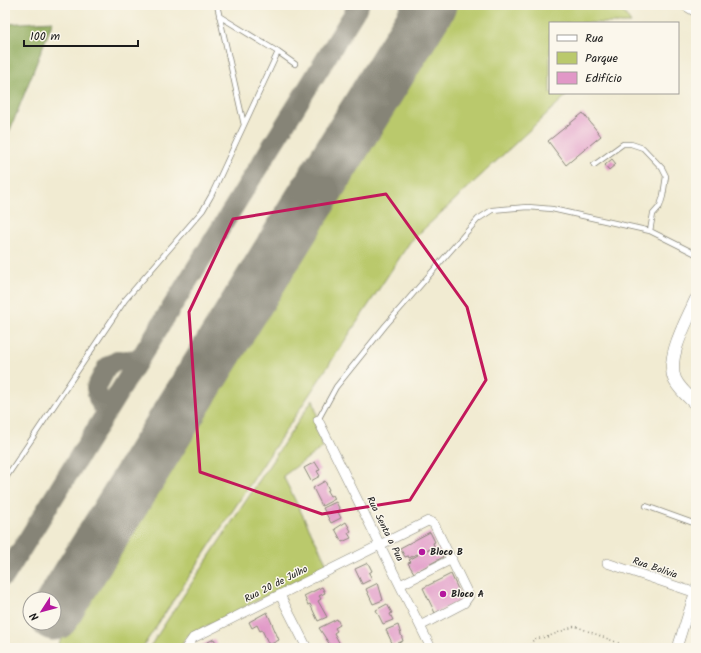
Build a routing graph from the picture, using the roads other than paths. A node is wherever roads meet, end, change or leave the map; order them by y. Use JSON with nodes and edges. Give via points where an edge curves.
{"nodes":[{"id":1,"x":217,"y":5,"type":"edge"},
{"id":2,"x":686,"y":5,"type":"edge"},
{"id":3,"x":696,"y":11,"type":"edge"},
{"id":4,"x":219,"y":16,"type":"junction"},
{"id":5,"x":278,"y":52,"type":"junction"},
{"id":6,"x":295,"y":64,"type":"dead end"},
{"id":7,"x":244,"y":125,"type":"junction"},
{"id":8,"x":594,"y":165,"type":"dead end"},
{"id":9,"x":650,"y":231,"type":"junction"},
{"id":10,"x":696,"y":254,"type":"edge"},
{"id":11,"x":696,"y":300,"type":"edge"},
{"id":12,"x":696,"y":404,"type":"edge"},
{"id":13,"x":318,"y":420,"type":"joint"},
{"id":14,"x":5,"y":479,"type":"edge"},
{"id":15,"x":646,"y":506,"type":"dead end"},
{"id":16,"x":696,"y":524,"type":"edge"},
{"id":17,"x":380,"y":544,"type":"junction"},
{"id":18,"x":452,"y":559,"type":"junction"},
{"id":19,"x":608,"y":563,"type":"dead end"},
{"id":20,"x":400,"y":585,"type":"junction"},
{"id":21,"x":695,"y":591,"type":"edge"},
{"id":22,"x":280,"y":595,"type":"junction"},
{"id":23,"x":420,"y":626,"type":"junction"},
{"id":24,"x":186,"y":648,"type":"edge"},
{"id":25,"x":307,"y":648,"type":"edge"},
{"id":26,"x":431,"y":648,"type":"edge"},
{"id":27,"x":677,"y":648,"type":"edge"}],
"edges":[{"from":1,"to":4,"type":"lane"},
{"from":2,"to":3,"type":"street"},
{"from":4,"to":5,"type":"lane"},
{"from":4,"to":7,"type":"lane"},
{"from":5,"to":6,"type":"lane"},
{"from":5,"to":7,"type":"lane"},
{"from":7,"to":14,"type":"lane","via":[[203,210],[125,300]]},
{"from":8,"to":9,"type":"lane","via":[[623,144],[630,144],[642,148],[662,168],[666,176],[663,196],[660,206],[653,214]]},
{"from":9,"to":10,"type":"lane"},
{"from":9,"to":13,"type":"lane","via":[[552,209],[528,207],[492,210],[478,219],[385,326],[336,387]]},
{"from":11,"to":12,"type":"main road","via":[[674,354],[672,372],[679,386]]},
{"from":13,"to":17,"type":"street","name":"Rua Senta a Pua"},
{"from":15,"to":16,"type":"lane"},
{"from":17,"to":18,"type":"street","name":"Rua 20 de Julho","via":[[431,522],[436,526]]},
{"from":17,"to":20,"type":"street","name":"Rua Senta a Pua"},
{"from":17,"to":22,"type":"street","name":"Rua 20 de Julho"},
{"from":18,"to":20,"type":"street"},
{"from":18,"to":23,"type":"street","via":[[468,592],[468,600]]},
{"from":19,"to":21,"type":"street","name":"Rua Bolívia"},
{"from":20,"to":23,"type":"street","name":"Rua Senta a Pua"},
{"from":21,"to":27,"type":"street"},
{"from":22,"to":24,"type":"street","name":"Rua 20 de Julho","via":[[193,638]]},
{"from":22,"to":25,"type":"street"},
{"from":23,"to":26,"type":"street","name":"Rua Senta a Pua"}]}
